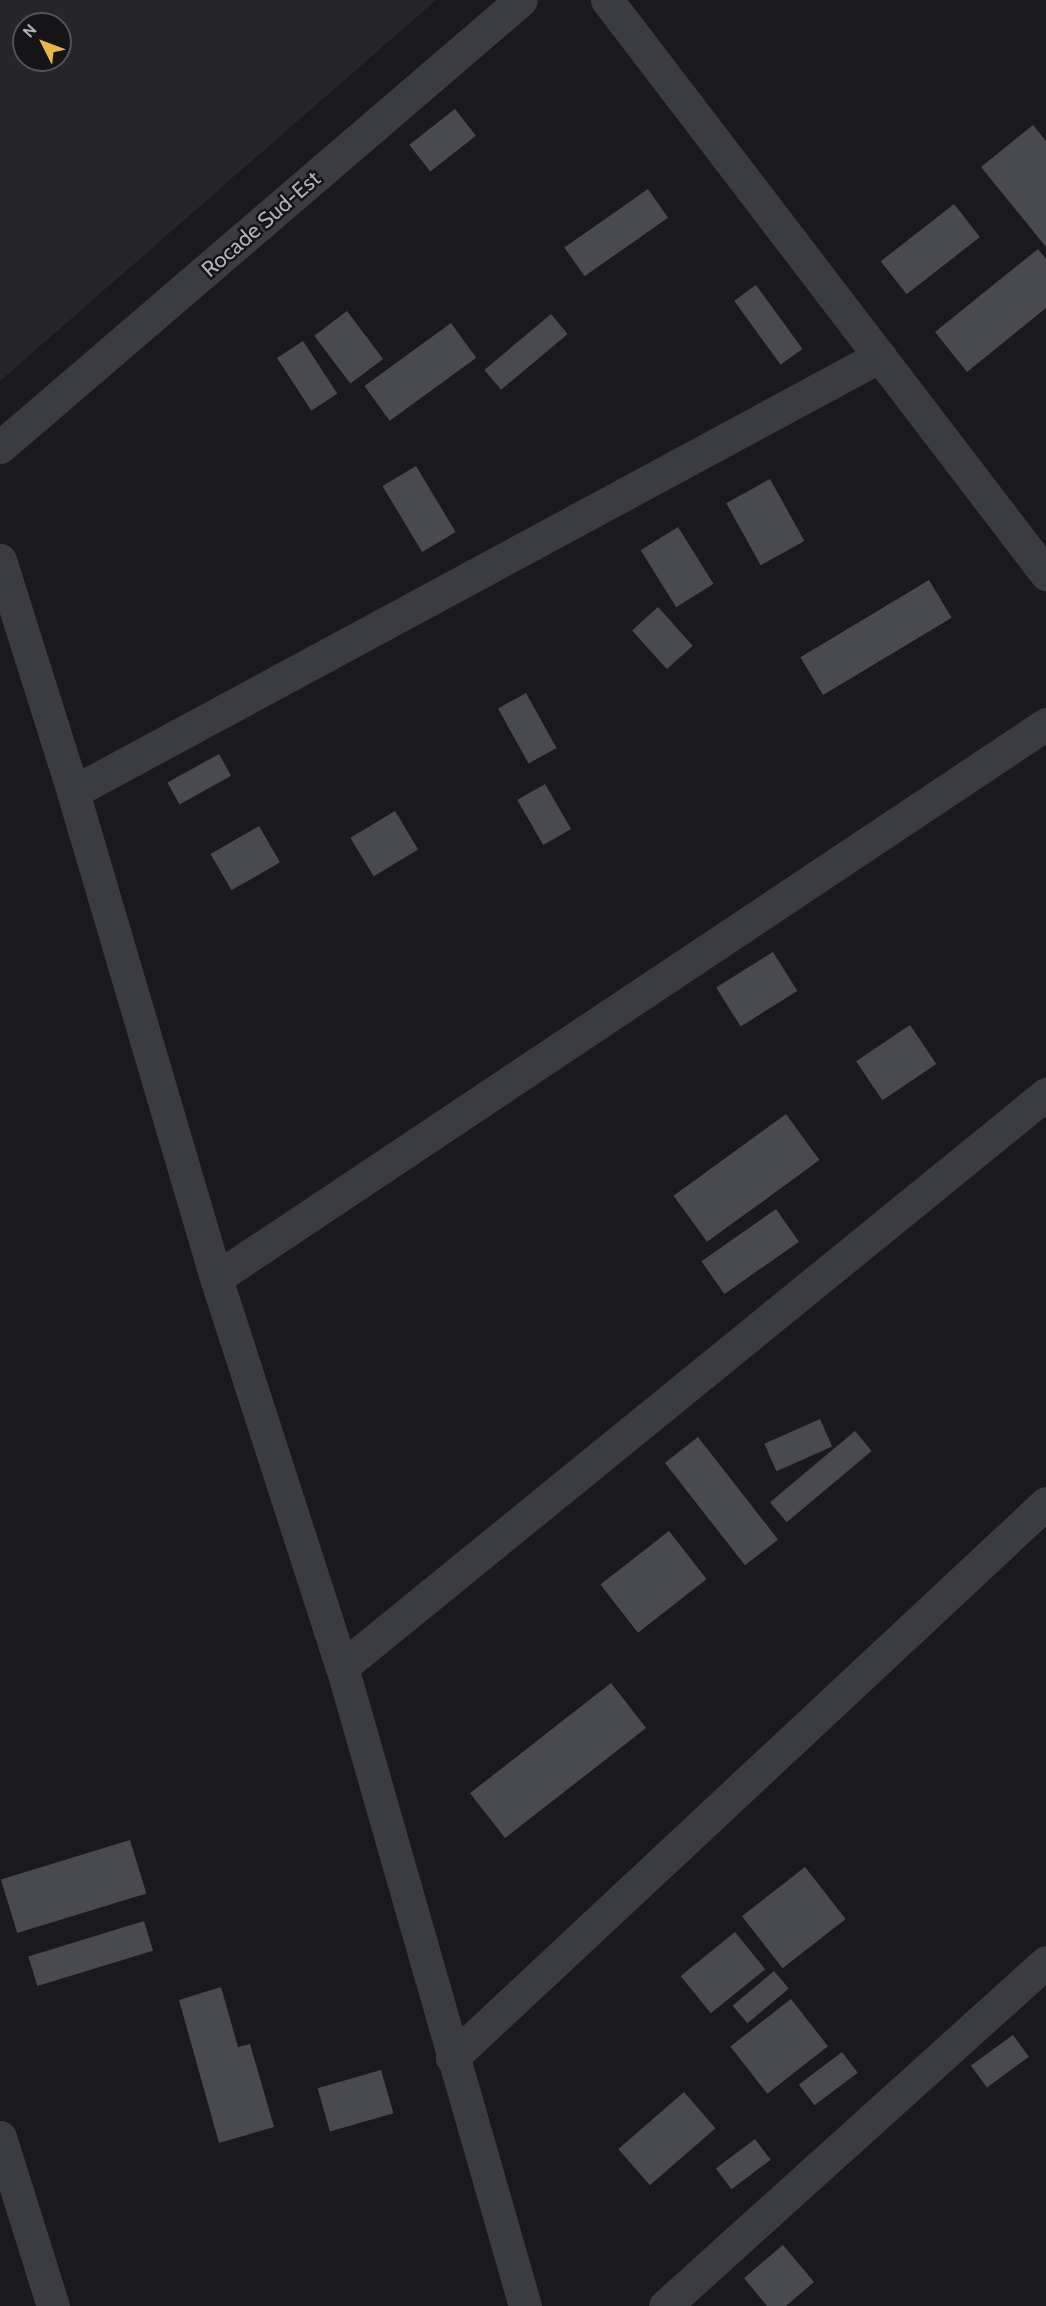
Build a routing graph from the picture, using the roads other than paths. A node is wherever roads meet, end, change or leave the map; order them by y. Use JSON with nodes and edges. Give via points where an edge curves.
{"nodes":[{"id":1,"x":521,"y":0,"type":"edge"},
{"id":2,"x":607,"y":0,"type":"edge"},
{"id":3,"x":880,"y":356,"type":"junction"},
{"id":4,"x":0,"y":447,"type":"edge"},
{"id":5,"x":0,"y":560,"type":"edge"},
{"id":6,"x":1046,"y":574,"type":"edge"},
{"id":7,"x":1046,"y":724,"type":"edge"},
{"id":8,"x":73,"y":792,"type":"junction"},
{"id":9,"x":1046,"y":1095,"type":"edge"},
{"id":10,"x":216,"y":1278,"type":"junction"},
{"id":11,"x":1046,"y":1503,"type":"edge"},
{"id":12,"x":342,"y":1667,"type":"junction"},
{"id":13,"x":1046,"y":1962,"type":"edge"},
{"id":14,"x":452,"y":2058,"type":"junction"},
{"id":15,"x":0,"y":2137,"type":"edge"},
{"id":16,"x":53,"y":2306,"type":"edge"},
{"id":17,"x":525,"y":2306,"type":"edge"},
{"id":18,"x":665,"y":2306,"type":"edge"}],
"edges":[{"from":1,"to":4,"type":"street","name":"Rocade Sud-Est"},
{"from":2,"to":3,"type":"street"},
{"from":3,"to":6,"type":"street"},
{"from":3,"to":8,"type":"street"},
{"from":5,"to":8,"type":"street"},
{"from":7,"to":10,"type":"street"},
{"from":8,"to":10,"type":"street"},
{"from":9,"to":12,"type":"street"},
{"from":10,"to":12,"type":"street"},
{"from":11,"to":14,"type":"street"},
{"from":12,"to":14,"type":"street"},
{"from":13,"to":18,"type":"street"},
{"from":14,"to":17,"type":"street"},
{"from":15,"to":16,"type":"street"}]}
